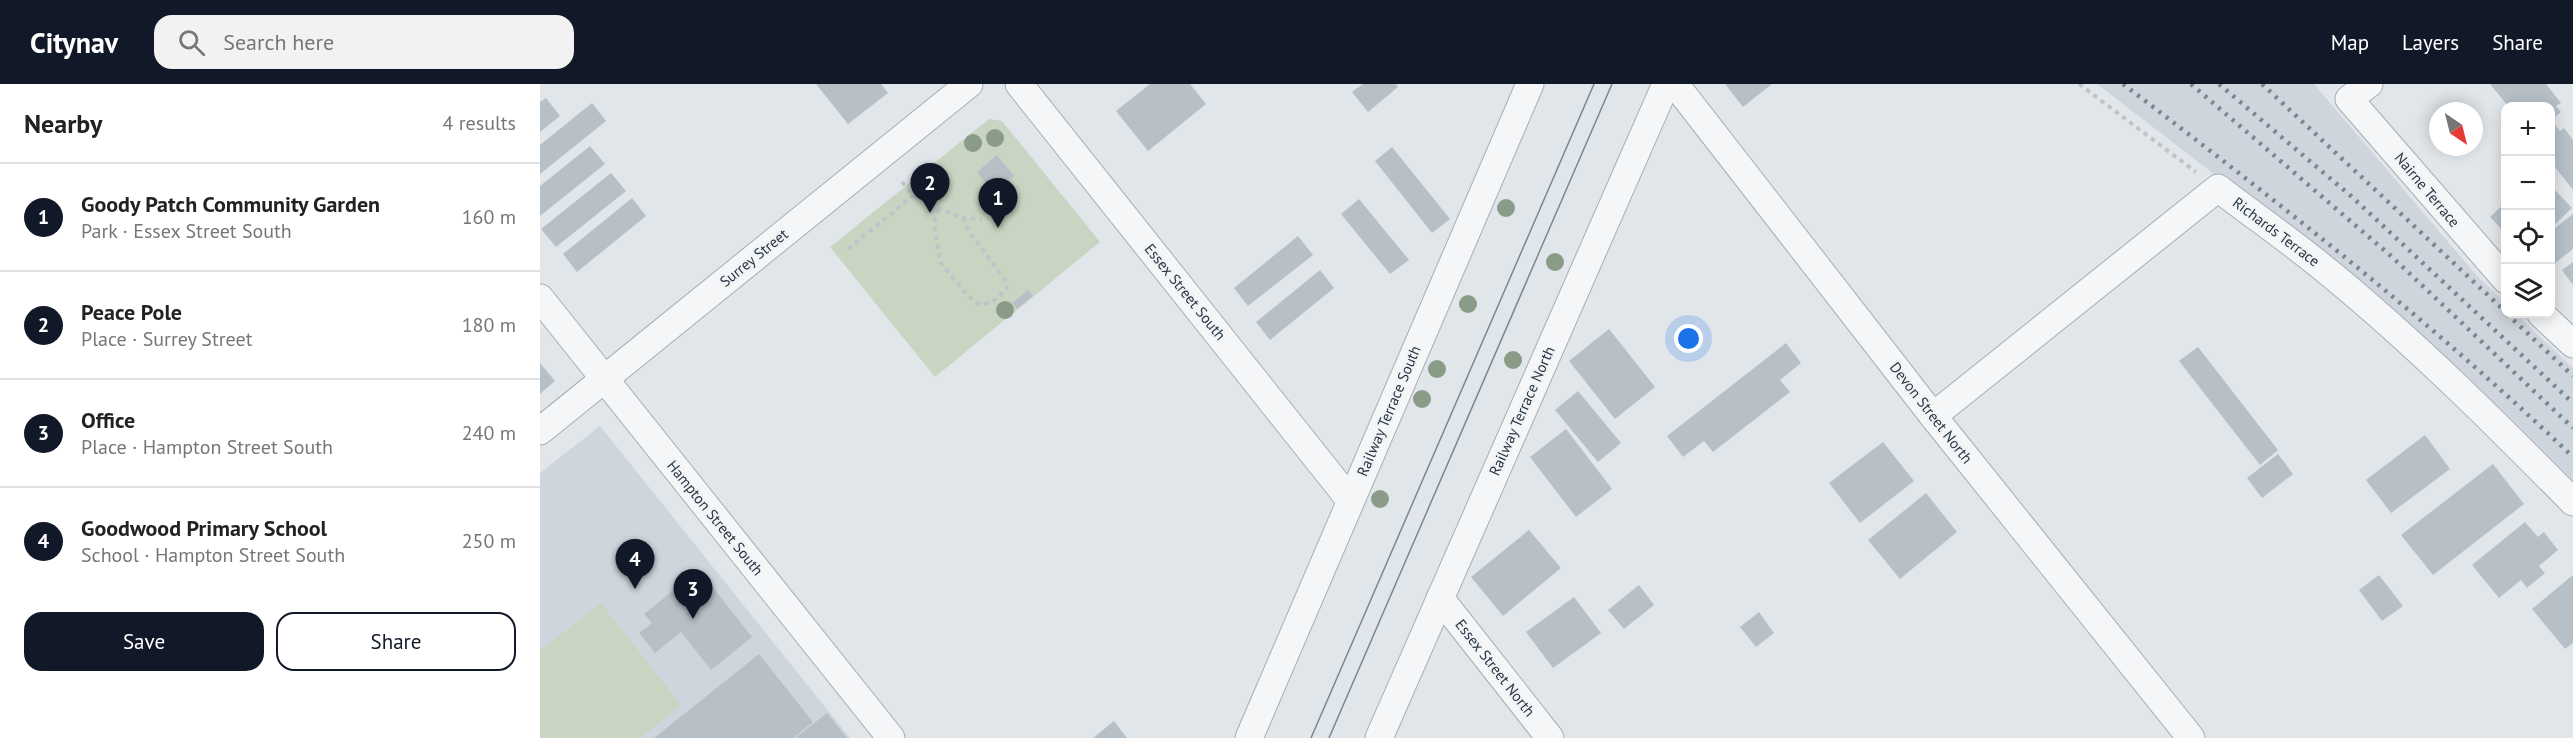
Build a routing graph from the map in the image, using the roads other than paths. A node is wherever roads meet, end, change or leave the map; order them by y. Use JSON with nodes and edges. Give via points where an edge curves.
{"nodes":[{"id":1,"x":969,"y":84,"type":"edge"},
{"id":2,"x":1019,"y":84,"type":"edge"},
{"id":3,"x":1530,"y":84,"type":"edge"},
{"id":4,"x":1666,"y":84,"type":"edge"},
{"id":5,"x":1675,"y":84,"type":"edge"},
{"id":6,"x":2359,"y":92,"type":"edge"},
{"id":7,"x":2501,"y":275,"type":"edge"},
{"id":8,"x":540,"y":298,"type":"edge"},
{"id":9,"x":2545,"y":318,"type":"edge"},
{"id":10,"x":2573,"y":344,"type":"edge"},
{"id":11,"x":604,"y":380,"type":"junction"},
{"id":12,"x":1933,"y":416,"type":"junction"},
{"id":13,"x":540,"y":431,"type":"edge"},
{"id":14,"x":1350,"y":500,"type":"junction"},
{"id":15,"x":2573,"y":502,"type":"edge"},
{"id":16,"x":1440,"y":598,"type":"junction"},
{"id":17,"x":891,"y":738,"type":"edge"},
{"id":18,"x":1248,"y":738,"type":"edge"},
{"id":19,"x":1378,"y":738,"type":"edge"},
{"id":20,"x":1550,"y":738,"type":"edge"},
{"id":21,"x":2191,"y":738,"type":"edge"}],
"edges":[{"from":1,"to":11,"type":"street","name":"Surrey Street"},
{"from":2,"to":14,"type":"street","name":"Essex Street South"},
{"from":3,"to":14,"type":"street","name":"Railway Terrace South"},
{"from":4,"to":16,"type":"street","name":"Railway Terrace North"},
{"from":5,"to":12,"type":"street","name":"Devon Street North"},
{"from":6,"to":7,"type":"street","name":"Nairne Terrace"},
{"from":8,"to":11,"type":"street","name":"Hampton Street South"},
{"from":9,"to":10,"type":"street"},
{"from":11,"to":13,"type":"street","name":"Surrey Street"},
{"from":11,"to":17,"type":"street","name":"Hampton Street South"},
{"from":12,"to":15,"type":"street","name":"Richards Terrace","via":[[2218,188],[2326,270],[2403,337]]},
{"from":12,"to":21,"type":"street","name":"Devon Street North"},
{"from":14,"to":18,"type":"street","name":"Railway Terrace South"},
{"from":16,"to":19,"type":"street","name":"Railway Terrace North"},
{"from":16,"to":20,"type":"street","name":"Essex Street North"}]}
